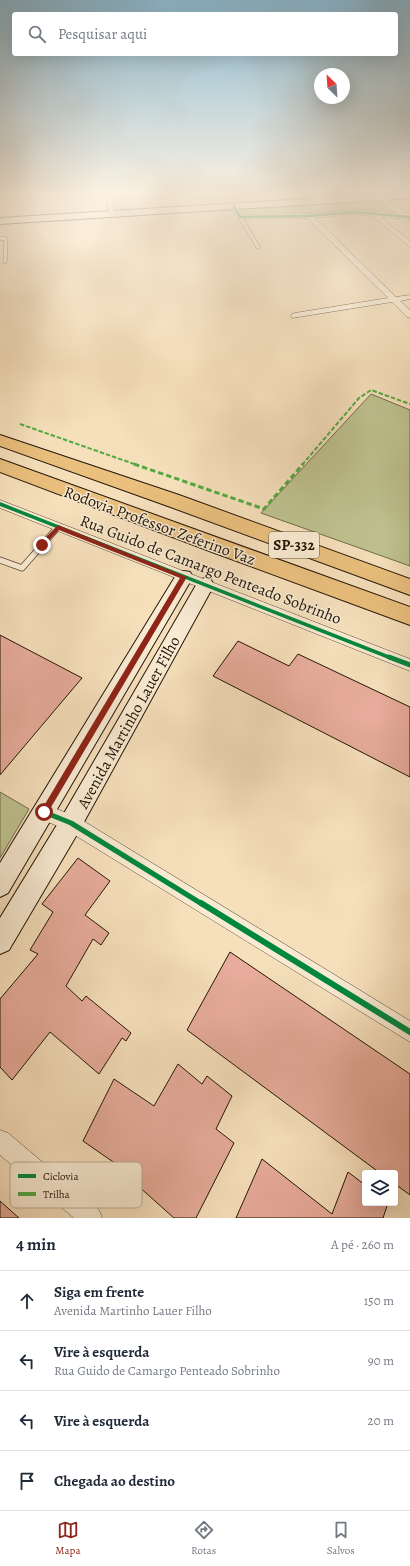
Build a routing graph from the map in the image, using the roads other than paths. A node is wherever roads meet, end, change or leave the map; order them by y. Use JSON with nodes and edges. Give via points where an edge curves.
{"nodes":[{"id":1,"x":5,"y":252,"type":"edge"},
{"id":2,"x":345,"y":252,"type":"edge"},
{"id":3,"x":5,"y":262,"type":"dead end"},
{"id":4,"x":410,"y":297,"type":"edge"},
{"id":5,"x":394,"y":300,"type":"junction"},
{"id":6,"x":410,"y":315,"type":"edge"},
{"id":7,"x":295,"y":316,"type":"dead end"},
{"id":8,"x":0,"y":440,"type":"edge"},
{"id":9,"x":0,"y":466,"type":"edge"},
{"id":10,"x":0,"y":504,"type":"edge"},
{"id":11,"x":58,"y":527,"type":"junction"},
{"id":12,"x":0,"y":560,"type":"edge"},
{"id":13,"x":184,"y":577,"type":"junction"},
{"id":14,"x":205,"y":585,"type":"junction"},
{"id":15,"x":410,"y":587,"type":"edge"},
{"id":16,"x":410,"y":616,"type":"edge"},
{"id":17,"x":410,"y":665,"type":"edge"},
{"id":18,"x":44,"y":812,"type":"junction"},
{"id":19,"x":70,"y":823,"type":"junction"},
{"id":20,"x":0,"y":885,"type":"edge"},
{"id":21,"x":0,"y":942,"type":"edge"},
{"id":22,"x":410,"y":1032,"type":"edge"},
{"id":23,"x":0,"y":1141,"type":"edge"},
{"id":24,"x":25,"y":1162,"type":"edge"},
{"id":25,"x":79,"y":1208,"type":"edge"},
{"id":26,"x":91,"y":1218,"type":"edge"}],
"edges":[{"from":1,"to":3,"type":"lane"},
{"from":2,"to":5,"type":"street"},
{"from":4,"to":5,"type":"street"},
{"from":5,"to":6,"type":"street"},
{"from":5,"to":7,"type":"street"},
{"from":8,"to":15,"type":"highway","name":"Rodovia Professor Zeferino Vaz","number":"SP-332","via":[[179,502]]},
{"from":9,"to":16,"type":"highway","name":"Rodovia Professor Zeferino Vaz","via":[[117,510],[195,551],[309,587],[344,592]]},
{"from":10,"to":11,"type":"street","name":"Rua Guido de Camargo Penteado Sobrinho"},
{"from":11,"to":12,"type":"lane","via":[[22,568]]},
{"from":11,"to":13,"type":"street","name":"Rua Guido de Camargo Penteado Sobrinho"},
{"from":13,"to":14,"type":"street","name":"Rua Guido de Camargo Penteado Sobrinho"},
{"from":13,"to":18,"type":"main road","name":"Avenida Martinho Lauer Filho"},
{"from":14,"to":17,"type":"street","name":"Rua Guido de Camargo Penteado Sobrinho"},
{"from":14,"to":19,"type":"main road","name":"Avenida Martinho Lauer Filho"},
{"from":18,"to":19,"type":"street"},
{"from":18,"to":20,"type":"main road","name":"Avenida Martinho Lauer Filho"},
{"from":19,"to":21,"type":"main road","name":"Avenida Martinho Lauer Filho"},
{"from":19,"to":22,"type":"street"},
{"from":23,"to":24,"type":"street"},
{"from":25,"to":26,"type":"street"}]}
